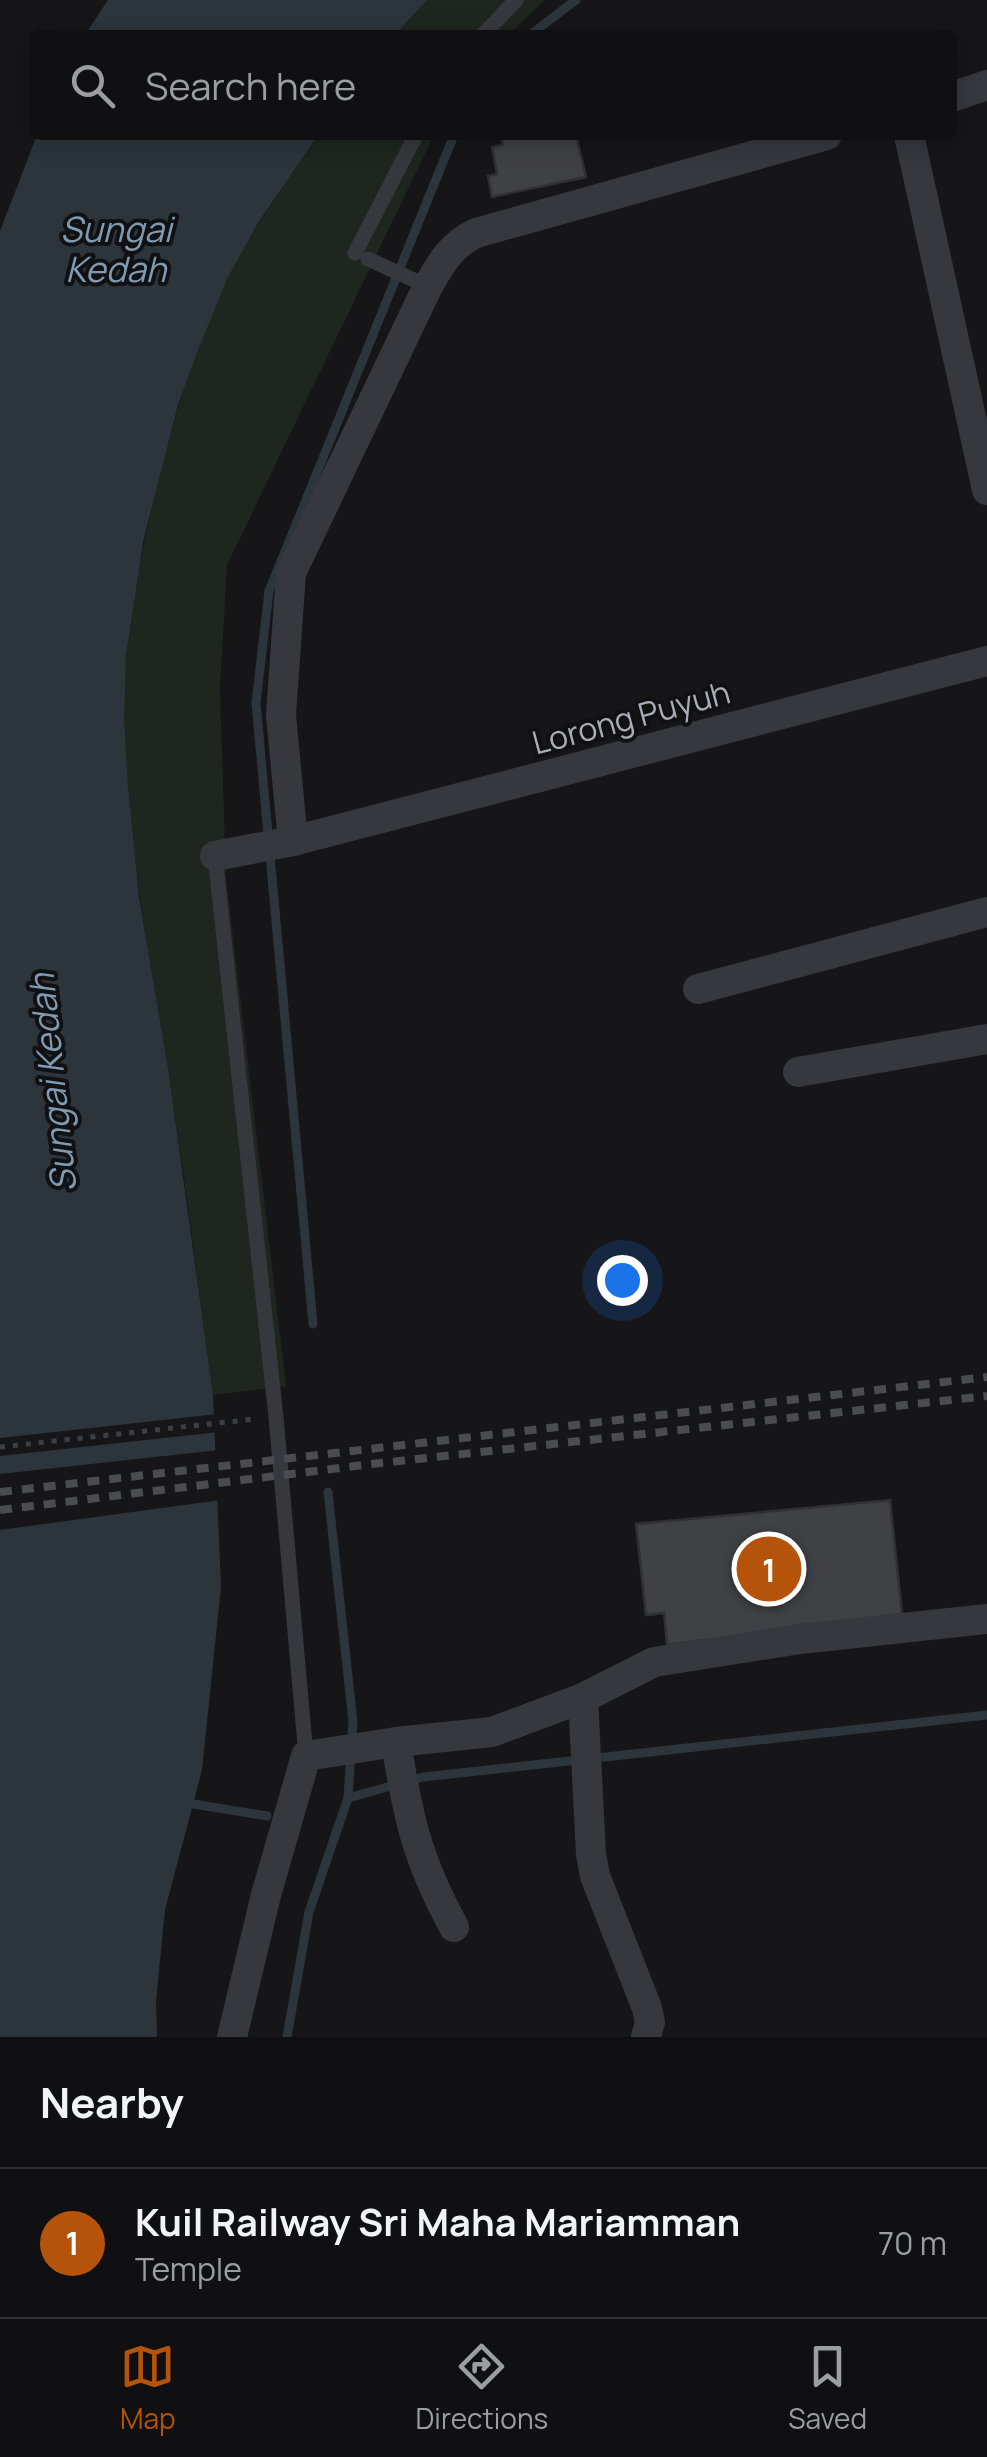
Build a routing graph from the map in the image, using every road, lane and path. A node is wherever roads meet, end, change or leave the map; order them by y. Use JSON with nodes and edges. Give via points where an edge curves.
{"nodes":[{"id":1,"x":516,"y":0,"type":"edge"},
{"id":2,"x":489,"y":30,"type":"edge"},
{"id":3,"x":987,"y":86,"type":"edge"},
{"id":4,"x":957,"y":95,"type":"edge"},
{"id":5,"x":414,"y":140,"type":"edge"},
{"id":6,"x":809,"y":140,"type":"edge"},
{"id":7,"x":910,"y":140,"type":"edge"},
{"id":8,"x":416,"y":281,"type":"dead end"},
{"id":9,"x":987,"y":490,"type":"edge"},
{"id":10,"x":987,"y":660,"type":"edge"},
{"id":11,"x":286,"y":842,"type":"junction"},
{"id":12,"x":230,"y":852,"type":"joint"},
{"id":13,"x":987,"y":912,"type":"edge"},
{"id":14,"x":698,"y":989,"type":"dead end"},
{"id":15,"x":987,"y":1039,"type":"edge"},
{"id":16,"x":798,"y":1072,"type":"dead end"},
{"id":17,"x":225,"y":1422,"type":"dead end"},
{"id":18,"x":0,"y":1447,"type":"edge"},
{"id":19,"x":987,"y":1619,"type":"edge"},
{"id":20,"x":583,"y":1698,"type":"junction"},
{"id":21,"x":369,"y":1760,"type":"junction"},
{"id":22,"x":454,"y":1927,"type":"dead end"},
{"id":23,"x":232,"y":2037,"type":"edge"},
{"id":24,"x":646,"y":2037,"type":"edge"}],
"edges":[{"from":1,"to":2,"type":"lane"},
{"from":3,"to":4,"type":"street"},
{"from":5,"to":8,"type":"lane","via":[[361,256]]},
{"from":6,"to":11,"type":"street","via":[[476,233],[446,254],[291,573],[281,715]]},
{"from":7,"to":9,"type":"street"},
{"from":10,"to":11,"type":"street","name":"Lorong Puyuh"},
{"from":11,"to":12,"type":"street","name":"Lorong Puyuh"},
{"from":12,"to":21,"type":"lane","via":[[276,1418]]},
{"from":13,"to":14,"type":"street"},
{"from":15,"to":16,"type":"street"},
{"from":17,"to":18,"type":"path"},
{"from":19,"to":20,"type":"street","via":[[654,1662]]},
{"from":20,"to":21,"type":"street","via":[[492,1732]]},
{"from":20,"to":24,"type":"street","via":[[595,1876],[647,2008]]},
{"from":21,"to":22,"type":"street","via":[[410,1825]]},
{"from":21,"to":23,"type":"street","via":[[266,1895]]}]}
